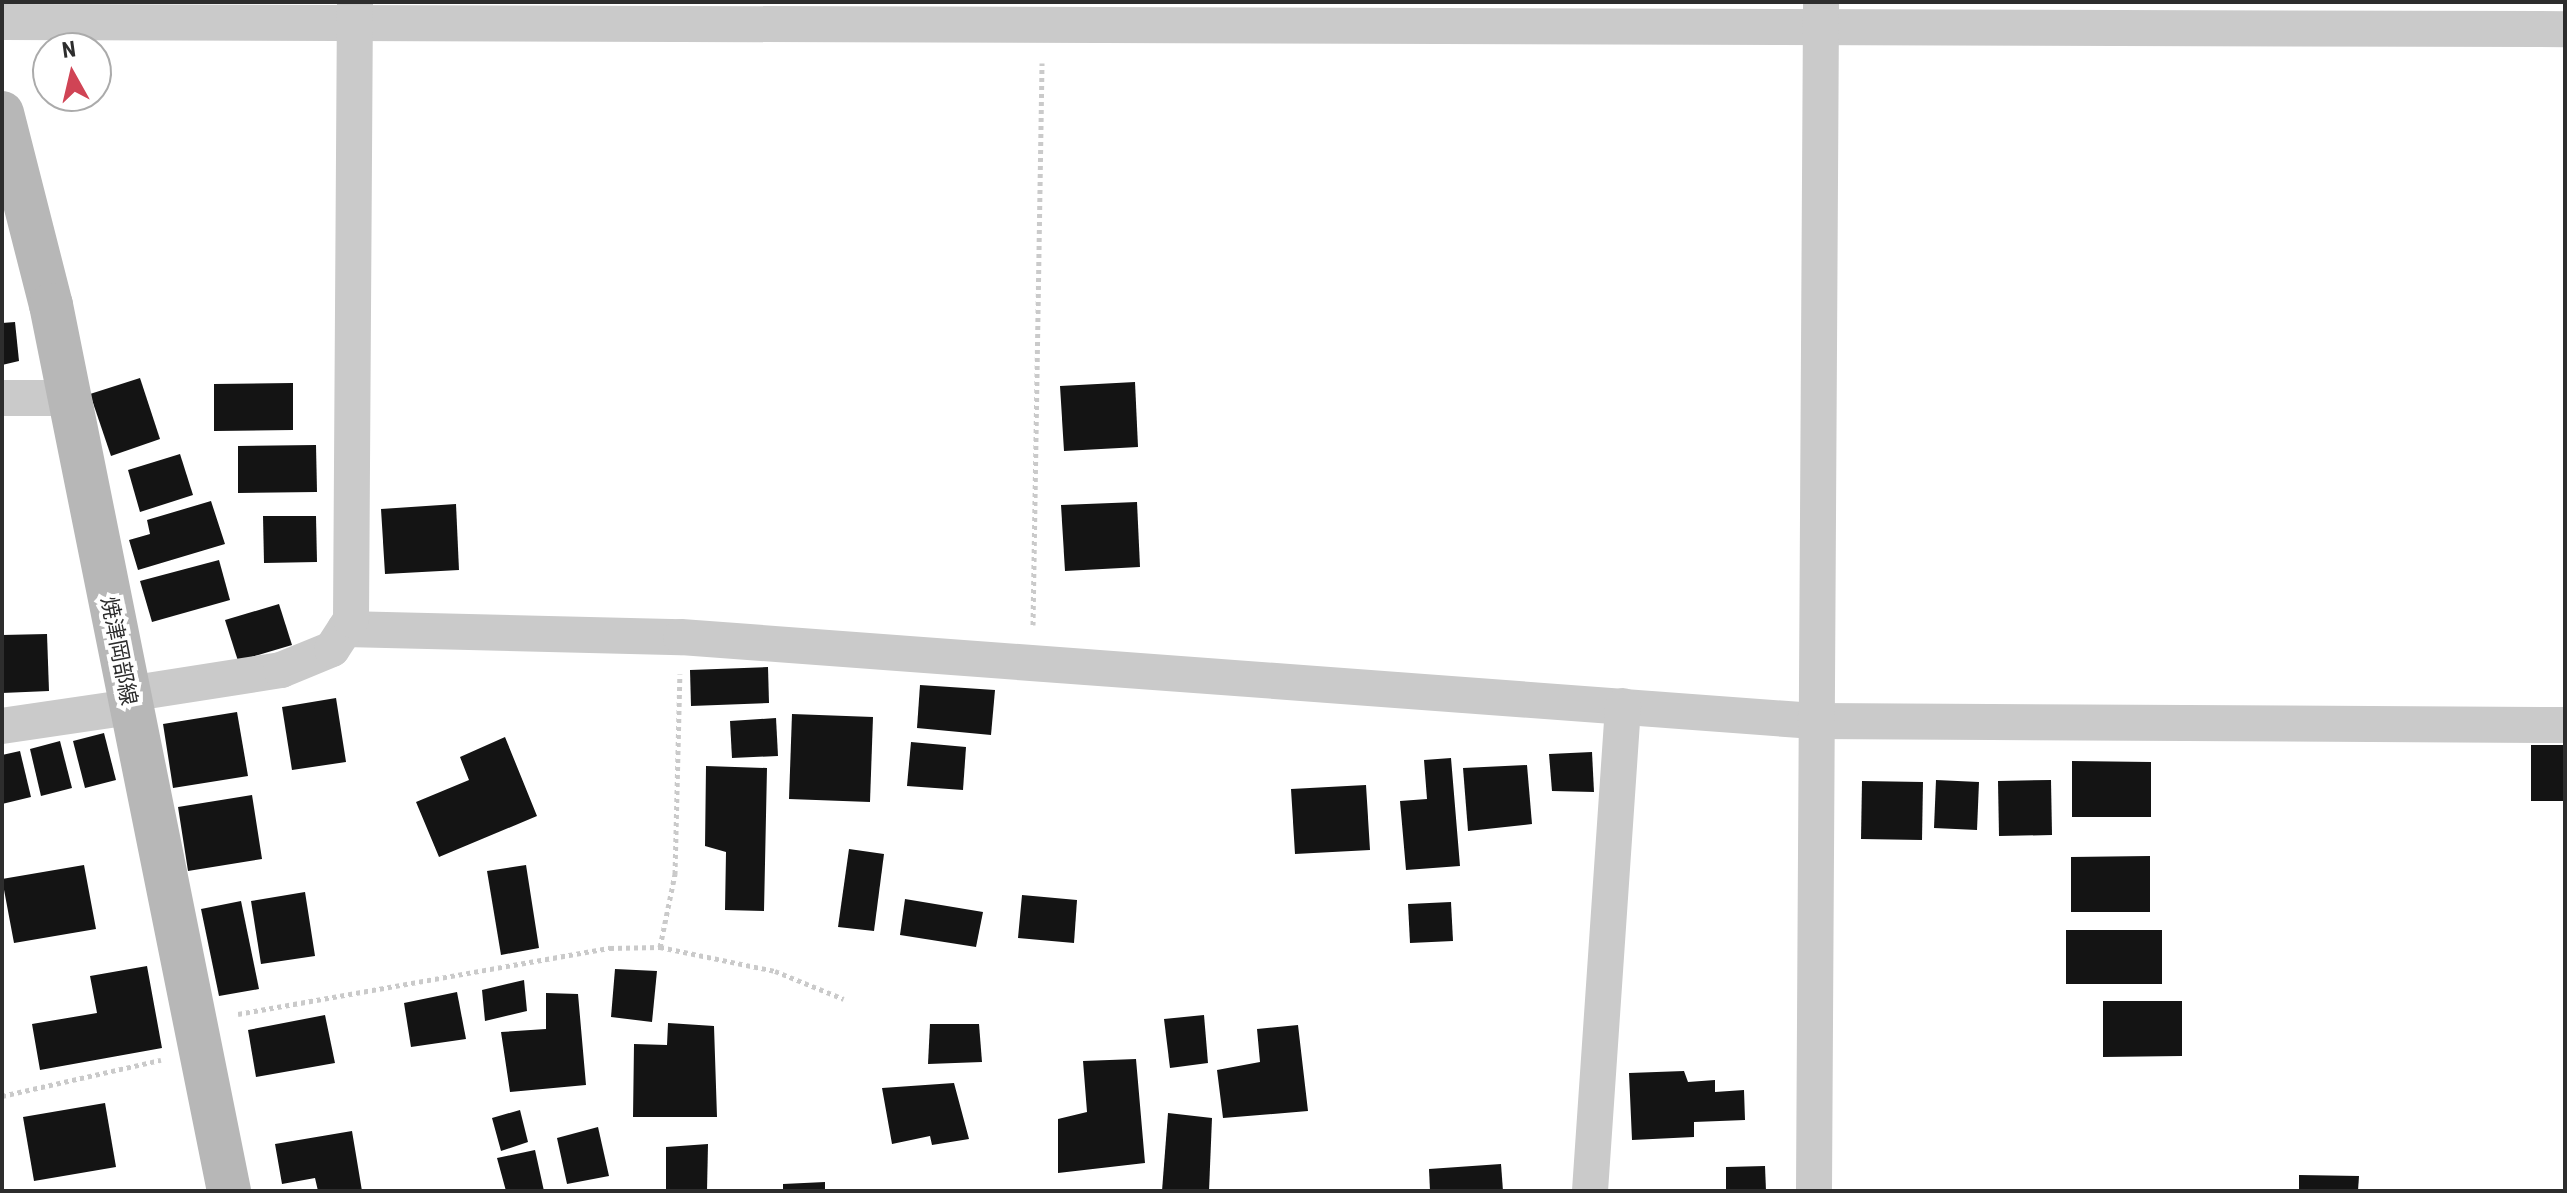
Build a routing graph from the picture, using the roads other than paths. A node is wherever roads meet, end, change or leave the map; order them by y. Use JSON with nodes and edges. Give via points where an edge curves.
{"nodes":[{"id":1,"x":355,"y":11,"type":"edge"},
{"id":2,"x":1821,"y":14,"type":"edge"},
{"id":3,"x":2,"y":22,"type":"edge"},
{"id":4,"x":2565,"y":29,"type":"edge"},
{"id":5,"x":2,"y":113,"type":"edge"},
{"id":6,"x":2,"y":398,"type":"edge"},
{"id":7,"x":69,"y":398,"type":"junction"},
{"id":8,"x":345,"y":629,"type":"junction"},
{"id":9,"x":129,"y":701,"type":"junction"},
{"id":10,"x":1623,"y":706,"type":"junction"},
{"id":11,"x":1815,"y":721,"type":"junction"},
{"id":12,"x":2565,"y":725,"type":"edge"},
{"id":13,"x":2,"y":726,"type":"edge"},
{"id":14,"x":229,"y":1191,"type":"edge"},
{"id":15,"x":1590,"y":1191,"type":"edge"},
{"id":16,"x":1814,"y":1191,"type":"edge"}],
"edges":[{"from":1,"to":2,"type":"street"},
{"from":1,"to":3,"type":"street"},
{"from":1,"to":8,"type":"street","via":[[351,620]]},
{"from":2,"to":4,"type":"street"},
{"from":2,"to":11,"type":"street"},
{"from":5,"to":7,"type":"main road","name":"焼津岡部線"},
{"from":6,"to":7,"type":"street"},
{"from":7,"to":9,"type":"main road","name":"焼津岡部線"},
{"from":8,"to":9,"type":"street","via":[[332,649],[281,670]]},
{"from":8,"to":10,"type":"street","via":[[681,637]]},
{"from":9,"to":13,"type":"street"},
{"from":9,"to":14,"type":"main road","name":"焼津岡部線"},
{"from":10,"to":11,"type":"street"},
{"from":10,"to":15,"type":"street"},
{"from":11,"to":12,"type":"street"},
{"from":11,"to":16,"type":"street"}]}
